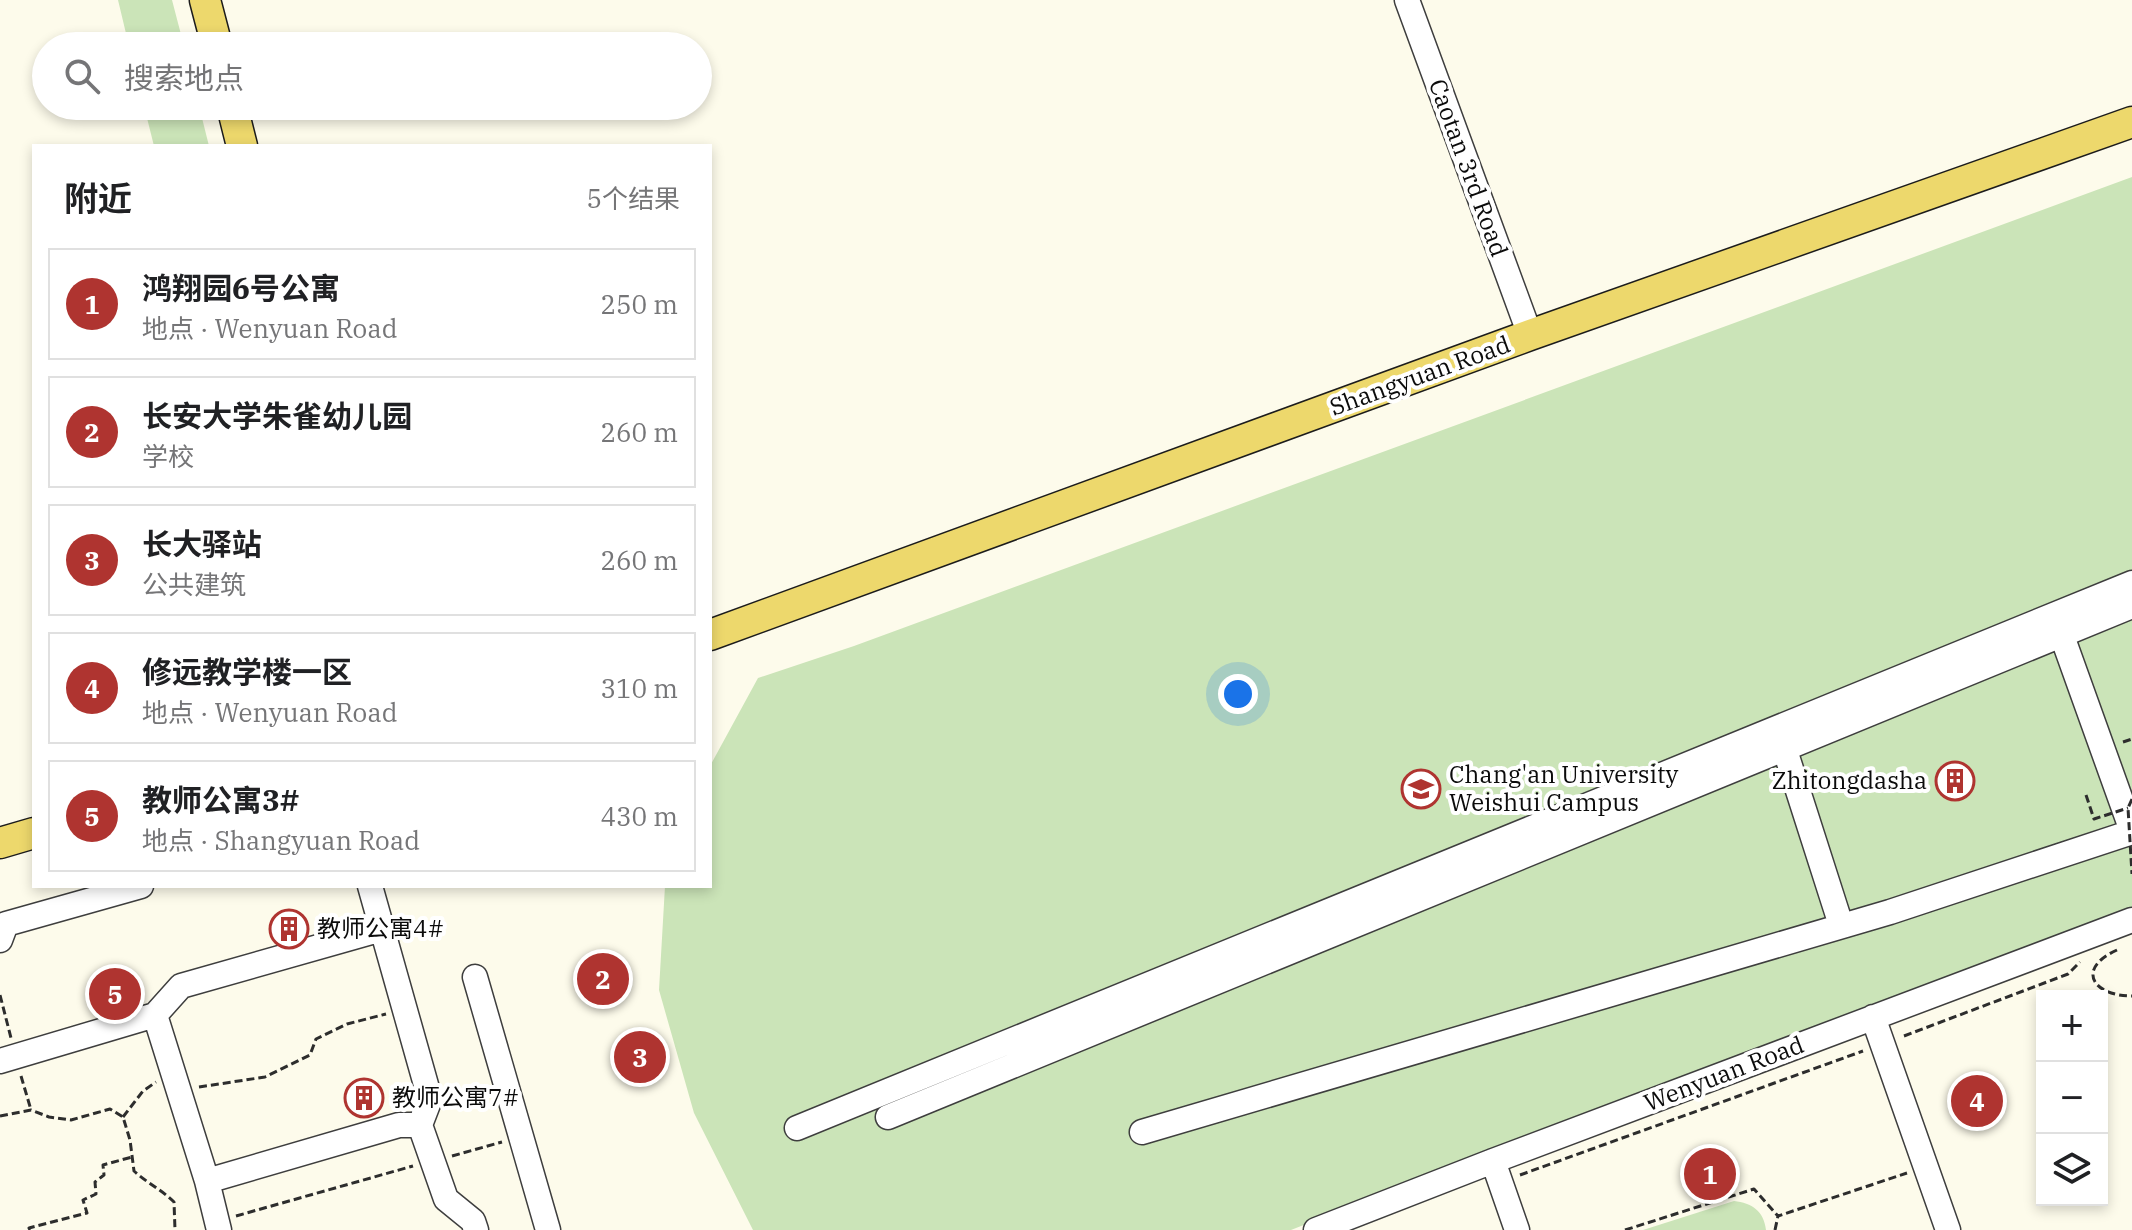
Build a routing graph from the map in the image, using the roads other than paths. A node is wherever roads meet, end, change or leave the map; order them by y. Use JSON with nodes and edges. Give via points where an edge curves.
{"nodes":[{"id":1,"x":205,"y":0,"type":"edge"},
{"id":2,"x":226,"y":0,"type":"edge"},
{"id":3,"x":1407,"y":0,"type":"edge"},
{"id":4,"x":213,"y":32,"type":"edge"},
{"id":5,"x":234,"y":32,"type":"edge"},
{"id":6,"x":2132,"y":103,"type":"edge"},
{"id":7,"x":236,"y":120,"type":"edge"},
{"id":8,"x":256,"y":120,"type":"edge"},
{"id":9,"x":2132,"y":122,"type":"edge"},
{"id":10,"x":242,"y":144,"type":"edge"},
{"id":11,"x":262,"y":144,"type":"edge"},
{"id":12,"x":1526,"y":327,"type":"junction"},
{"id":13,"x":2132,"y":583,"type":"edge"},
{"id":14,"x":2132,"y":606,"type":"edge"},
{"id":15,"x":712,"y":614,"type":"edge"},
{"id":16,"x":2061,"y":633,"type":"junction"},
{"id":17,"x":712,"y":634,"type":"edge"},
{"id":18,"x":1784,"y":747,"type":"junction"},
{"id":19,"x":2131,"y":823,"type":"edge"},
{"id":20,"x":32,"y":834,"type":"edge"},
{"id":21,"x":0,"y":843,"type":"edge"},
{"id":22,"x":32,"y":855,"type":"edge"},
{"id":23,"x":0,"y":864,"type":"edge"},
{"id":24,"x":134,"y":888,"type":"edge"},
{"id":25,"x":371,"y":888,"type":"edge"},
{"id":26,"x":2132,"y":920,"type":"edge"},
{"id":27,"x":1841,"y":925,"type":"junction"},
{"id":28,"x":382,"y":929,"type":"junction"},
{"id":29,"x":0,"y":940,"type":"edge"},
{"id":30,"x":475,"y":977,"type":"dead end"},
{"id":31,"x":155,"y":1015,"type":"junction"},
{"id":32,"x":1873,"y":1017,"type":"junction"},
{"id":33,"x":0,"y":1061,"type":"edge"},
{"id":34,"x":888,"y":1117,"type":"dead end"},
{"id":35,"x":420,"y":1125,"type":"junction"},
{"id":36,"x":797,"y":1128,"type":"dead end"},
{"id":37,"x":1142,"y":1132,"type":"dead end"},
{"id":38,"x":1497,"y":1171,"type":"junction"},
{"id":39,"x":207,"y":1181,"type":"junction"},
{"id":40,"x":218,"y":1226,"type":"edge"},
{"id":41,"x":476,"y":1230,"type":"edge"},
{"id":42,"x":548,"y":1230,"type":"edge"},
{"id":43,"x":1316,"y":1230,"type":"edge"},
{"id":44,"x":1517,"y":1230,"type":"edge"},
{"id":45,"x":1948,"y":1230,"type":"edge"}],
"edges":[{"from":1,"to":4,"type":"main road"},
{"from":2,"to":5,"type":"main road"},
{"from":3,"to":12,"type":"street","name":"Caotan 3rd Road"},
{"from":6,"to":12,"type":"main road","name":"Shangyuan Road"},
{"from":7,"to":10,"type":"main road"},
{"from":8,"to":11,"type":"main road"},
{"from":9,"to":12,"type":"main road","name":"Shangyuan Road"},
{"from":12,"to":15,"type":"main road","name":"Shangyuan Road"},
{"from":12,"to":17,"type":"main road","name":"Shangyuan Road"},
{"from":13,"to":36,"type":"street"},
{"from":14,"to":16,"type":"street"},
{"from":16,"to":18,"type":"street"},
{"from":16,"to":19,"type":"street"},
{"from":18,"to":27,"type":"street"},
{"from":18,"to":34,"type":"street"},
{"from":19,"to":27,"type":"street"},
{"from":20,"to":21,"type":"main road"},
{"from":22,"to":23,"type":"main road"},
{"from":24,"to":29,"type":"street","via":[[6,924]]},
{"from":25,"to":28,"type":"street"},
{"from":26,"to":32,"type":"street","name":"Wenyuan Road"},
{"from":27,"to":37,"type":"street"},
{"from":28,"to":31,"type":"street","via":[[181,986]]},
{"from":28,"to":35,"type":"street","via":[[430,1099]]},
{"from":30,"to":42,"type":"street"},
{"from":31,"to":33,"type":"street"},
{"from":31,"to":39,"type":"street"},
{"from":32,"to":38,"type":"street","name":"Wenyuan Road"},
{"from":32,"to":45,"type":"street"},
{"from":35,"to":39,"type":"street","via":[[399,1125]]},
{"from":35,"to":41,"type":"street","via":[[446,1199],[473,1221]]},
{"from":38,"to":43,"type":"street","name":"Wenyuan Road"},
{"from":38,"to":44,"type":"street"},
{"from":39,"to":40,"type":"street"}]}
